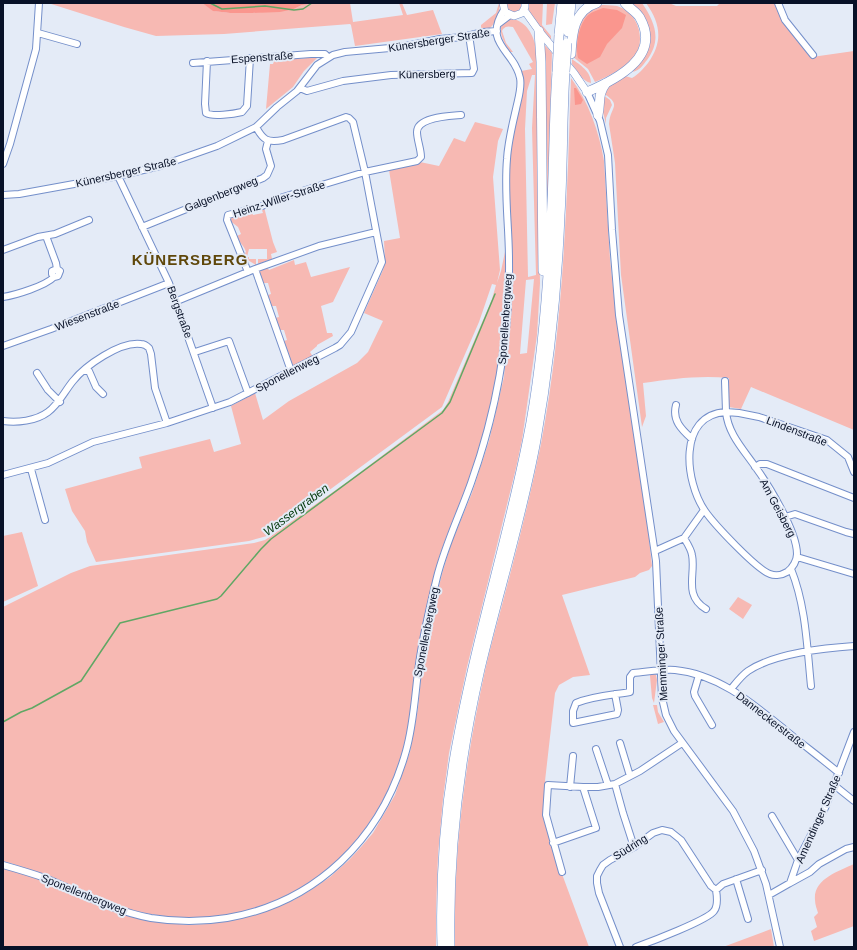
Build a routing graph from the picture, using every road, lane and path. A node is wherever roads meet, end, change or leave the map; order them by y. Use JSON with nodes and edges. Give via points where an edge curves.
{"nodes":[{"id":1,"x":39,"y":3,"type":"edge"},
{"id":2,"x":562,"y":3,"type":"edge"},
{"id":3,"x":571,"y":3,"type":"edge"},
{"id":4,"x":598,"y":3,"type":"edge"},
{"id":5,"x":617,"y":3,"type":"edge"},
{"id":6,"x":778,"y":3,"type":"edge"},
{"id":7,"x":626,"y":4,"type":"edge"},
{"id":8,"x":506,"y":9,"type":"edge"},
{"id":9,"x":523,"y":9,"type":"edge"},
{"id":10,"x":497,"y":31,"type":"junction"},
{"id":11,"x":539,"y":31,"type":"junction"},
{"id":12,"x":38,"y":32,"type":"junction"},
{"id":13,"x":469,"y":35,"type":"junction"},
{"id":14,"x":77,"y":44,"type":"dead end"},
{"id":15,"x":569,"y":45,"type":"junction"},
{"id":16,"x":813,"y":55,"type":"dead end"},
{"id":17,"x":328,"y":57,"type":"junction"},
{"id":18,"x":510,"y":57,"type":"joint"},
{"id":19,"x":250,"y":58,"type":"junction"},
{"id":20,"x":207,"y":62,"type":"junction"},
{"id":21,"x":193,"y":63,"type":"dead end"},
{"id":22,"x":562,"y":75,"type":"junction"},
{"id":23,"x":607,"y":82,"type":"junction"},
{"id":24,"x":300,"y":88,"type":"junction"},
{"id":25,"x":587,"y":92,"type":"junction"},
{"id":26,"x":461,"y":115,"type":"dead end"},
{"id":27,"x":598,"y":116,"type":"junction"},
{"id":28,"x":256,"y":127,"type":"junction"},
{"id":29,"x":268,"y":141,"type":"junction"},
{"id":30,"x":3,"y":164,"type":"edge"},
{"id":31,"x":365,"y":172,"type":"junction"},
{"id":32,"x":118,"y":176,"type":"junction"},
{"id":33,"x":3,"y":195,"type":"edge"},
{"id":34,"x":89,"y":220,"type":"dead end"},
{"id":35,"x":142,"y":227,"type":"junction"},
{"id":36,"x":376,"y":232,"type":"junction"},
{"id":37,"x":46,"y":236,"type":"junction"},
{"id":38,"x":3,"y":250,"type":"edge"},
{"id":39,"x":255,"y":269,"type":"junction"},
{"id":40,"x":248,"y":272,"type":"junction"},
{"id":41,"x":169,"y":283,"type":"junction"},
{"id":42,"x":3,"y":297,"type":"edge"},
{"id":43,"x":177,"y":301,"type":"junction"},
{"id":44,"x":546,"y":310,"type":"junction"},
{"id":45,"x":3,"y":346,"type":"edge"},
{"id":46,"x":194,"y":352,"type":"junction"},
{"id":47,"x":83,"y":371,"type":"junction"},
{"id":48,"x":291,"y":371,"type":"junction"},
{"id":49,"x":37,"y":372,"type":"dead end"},
{"id":50,"x":725,"y":381,"type":"dead end"},
{"id":51,"x":248,"y":393,"type":"junction"},
{"id":52,"x":103,"y":394,"type":"dead end"},
{"id":53,"x":60,"y":402,"type":"junction"},
{"id":54,"x":676,"y":405,"type":"dead end"},
{"id":55,"x":214,"y":408,"type":"junction"},
{"id":56,"x":726,"y":412,"type":"junction"},
{"id":57,"x":3,"y":421,"type":"edge"},
{"id":58,"x":167,"y":423,"type":"junction"},
{"id":59,"x":692,"y":439,"type":"junction"},
{"id":60,"x":756,"y":467,"type":"junction"},
{"id":61,"x":31,"y":469,"type":"junction"},
{"id":62,"x":854,"y":472,"type":"edge"},
{"id":63,"x":3,"y":475,"type":"edge"},
{"id":64,"x":854,"y":498,"type":"edge"},
{"id":65,"x":704,"y":510,"type":"junction"},
{"id":66,"x":785,"y":517,"type":"junction"},
{"id":67,"x":45,"y":520,"type":"dead end"},
{"id":68,"x":854,"y":534,"type":"edge"},
{"id":69,"x":684,"y":538,"type":"junction"},
{"id":70,"x":655,"y":551,"type":"junction"},
{"id":71,"x":797,"y":557,"type":"junction"},
{"id":72,"x":791,"y":569,"type":"junction"},
{"id":73,"x":854,"y":574,"type":"edge"},
{"id":74,"x":706,"y":609,"type":"dead end"},
{"id":75,"x":854,"y":646,"type":"edge"},
{"id":76,"x":807,"y":652,"type":"junction"},
{"id":77,"x":660,"y":670,"type":"junction"},
{"id":78,"x":698,"y":675,"type":"junction"},
{"id":79,"x":811,"y":686,"type":"dead end"},
{"id":80,"x":731,"y":689,"type":"junction"},
{"id":81,"x":615,"y":694,"type":"junction"},
{"id":82,"x":712,"y":725,"type":"dead end"},
{"id":83,"x":854,"y":732,"type":"edge"},
{"id":84,"x":620,"y":743,"type":"dead end"},
{"id":85,"x":682,"y":743,"type":"junction"},
{"id":86,"x":596,"y":749,"type":"dead end"},
{"id":87,"x":848,"y":749,"type":"junction"},
{"id":88,"x":854,"y":754,"type":"edge"},
{"id":89,"x":573,"y":756,"type":"dead end"},
{"id":90,"x":839,"y":773,"type":"junction"},
{"id":91,"x":630,"y":776,"type":"junction"},
{"id":92,"x":612,"y":784,"type":"junction"},
{"id":93,"x":834,"y":785,"type":"junction"},
{"id":94,"x":570,"y":786,"type":"junction"},
{"id":95,"x":583,"y":787,"type":"junction"},
{"id":96,"x":854,"y":801,"type":"edge"},
{"id":97,"x":772,"y":816,"type":"dead end"},
{"id":98,"x":553,"y":843,"type":"junction"},
{"id":99,"x":634,"y":847,"type":"junction"},
{"id":100,"x":854,"y":847,"type":"edge"},
{"id":101,"x":798,"y":860,"type":"junction"},
{"id":102,"x":3,"y":865,"type":"edge"},
{"id":103,"x":762,"y":870,"type":"junction"},
{"id":104,"x":562,"y":872,"type":"dead end"},
{"id":105,"x":736,"y":880,"type":"junction"},
{"id":106,"x":790,"y":883,"type":"junction"},
{"id":107,"x":716,"y":890,"type":"junction"},
{"id":108,"x":769,"y":895,"type":"junction"},
{"id":109,"x":748,"y":919,"type":"dead end"},
{"id":110,"x":442,"y":947,"type":"edge"},
{"id":111,"x":450,"y":947,"type":"edge"},
{"id":112,"x":620,"y":947,"type":"edge"},
{"id":113,"x":636,"y":947,"type":"edge"},
{"id":114,"x":780,"y":947,"type":"edge"}],
"edges":[{"from":1,"to":12,"type":"street"},
{"from":2,"to":22,"type":"highway","bridge":true,"via":[[559,35]]},
{"from":3,"to":15,"type":"highway"},
{"from":4,"to":15,"type":"highway","via":[[583,12],[575,23]]},
{"from":5,"to":7,"type":"highway"},
{"from":6,"to":16,"type":"street","via":[[785,20]]},
{"from":7,"to":23,"type":"highway","via":[[641,19],[645,44],[634,65]]},
{"from":8,"to":9,"type":"main road","via":[[514,16]]},
{"from":8,"to":10,"type":"street","name":"Künersberger Straße"},
{"from":9,"to":11,"type":"main road"},
{"from":10,"to":13,"type":"street","name":"Künersberger Straße"},
{"from":10,"to":18,"type":"street","name":"Künersberger Straße","via":[[499,43]]},
{"from":11,"to":25,"type":"main road"},
{"from":11,"to":44,"type":"highway"},
{"from":12,"to":14,"type":"street"},
{"from":12,"to":30,"type":"street","via":[[33,60]]},
{"from":13,"to":17,"type":"street","name":"Künersberger Straße","via":[[401,47],[345,52]]},
{"from":13,"to":24,"type":"street","name":"Künersberg","via":[[474,69],[472,73],[391,75],[344,81],[307,91]]},
{"from":15,"to":22,"type":"highway","via":[[570,63]]},
{"from":17,"to":19,"type":"street","name":"Espenstraße","via":[[323,53]]},
{"from":17,"to":24,"type":"street","name":"Künersberger Straße","via":[[315,68]]},
{"from":18,"to":102,"type":"street","name":"Sponellenbergweg","via":[[520,82],[506,166],[509,265],[500,382],[482,451],[436,578],[421,651],[406,752],[396,781],[374,822],[345,858],[305,890],[256,911],[210,920],[164,920],[134,914]]},
{"from":19,"to":20,"type":"street","name":"Espenstraße"},
{"from":19,"to":20,"type":"street","via":[[247,106],[242,112],[230,114],[206,113]]},
{"from":20,"to":21,"type":"street","name":"Espenstraße"},
{"from":22,"to":44,"type":"highway"},
{"from":22,"to":111,"type":"highway","via":[[559,244],[546,373],[530,469],[480,669],[460,774],[452,852]]},
{"from":23,"to":25,"type":"highway"},
{"from":23,"to":27,"type":"highway","via":[[600,92]]},
{"from":24,"to":28,"type":"street","name":"Künersberger Straße"},
{"from":25,"to":27,"type":"street","name":"Memminger Straße"},
{"from":26,"to":31,"type":"street","via":[[428,120],[418,127],[420,160]]},
{"from":27,"to":70,"type":"street","name":"Memminger Straße","via":[[608,155],[616,289]]},
{"from":28,"to":29,"type":"street","via":[[260,135]]},
{"from":28,"to":32,"type":"street","name":"Künersberger Straße","via":[[195,155]]},
{"from":29,"to":31,"type":"street","name":"Sponellenweg","via":[[283,140],[346,117],[353,122]]},
{"from":29,"to":35,"type":"street","name":"Galgenbergweg","via":[[266,149],[272,166],[263,178]]},
{"from":31,"to":36,"type":"street","name":"Sponellenweg"},
{"from":31,"to":40,"type":"street","name":"Heinz-Willer-Straße","via":[[228,216],[227,220]]},
{"from":32,"to":33,"type":"street","name":"Künersberger Straße"},
{"from":32,"to":35,"type":"street","name":"Bergstraße"},
{"from":34,"to":37,"type":"street"},
{"from":35,"to":41,"type":"street","name":"Bergstraße"},
{"from":36,"to":39,"type":"street","via":[[319,246]]},
{"from":36,"to":48,"type":"street","name":"Sponellenweg","via":[[382,262],[349,335],[335,348]]},
{"from":37,"to":38,"type":"street"},
{"from":37,"to":42,"type":"street","via":[[56,262],[57,269],[52,271],[54,277],[43,284]]},
{"from":39,"to":40,"type":"street"},
{"from":39,"to":48,"type":"street"},
{"from":40,"to":43,"type":"street"},
{"from":41,"to":43,"type":"street","name":"Bergstraße"},
{"from":41,"to":45,"type":"street","name":"Wiesenstraße"},
{"from":43,"to":46,"type":"street","name":"Bergstraße"},
{"from":44,"to":110,"type":"highway","via":[[525,451],[471,676],[456,751],[445,844]]},
{"from":46,"to":51,"type":"street","via":[[229,341]]},
{"from":46,"to":55,"type":"street","name":"Bergstraße"},
{"from":47,"to":52,"type":"street","via":[[89,371],[96,387]]},
{"from":47,"to":53,"type":"street","via":[[73,380]]},
{"from":47,"to":58,"type":"street","via":[[113,351],[143,344],[149,348],[151,354],[155,388]]},
{"from":48,"to":51,"type":"street","name":"Sponellenweg"},
{"from":49,"to":53,"type":"street","via":[[48,390]]},
{"from":50,"to":56,"type":"street","name":"Am Geisberg"},
{"from":51,"to":55,"type":"street","name":"Sponellenweg"},
{"from":53,"to":57,"type":"street","via":[[41,416],[13,422]]},
{"from":54,"to":59,"type":"street","via":[[677,422]]},
{"from":55,"to":58,"type":"street","name":"Sponellenweg"},
{"from":56,"to":59,"type":"street","via":[[716,413],[705,420]]},
{"from":56,"to":60,"type":"street","name":"Am Geisberg","via":[[728,427]]},
{"from":56,"to":62,"type":"street","name":"Lindenstraße","via":[[759,417],[827,440],[848,457]]},
{"from":58,"to":61,"type":"street","name":"Sponellenweg","via":[[93,442],[48,464]]},
{"from":59,"to":65,"type":"street","via":[[690,470],[694,488]]},
{"from":60,"to":64,"type":"street","via":[[767,464]]},
{"from":60,"to":66,"type":"street","name":"Am Geisberg"},
{"from":61,"to":63,"type":"street","name":"Sponellenweg"},
{"from":61,"to":67,"type":"street"},
{"from":65,"to":69,"type":"street"},
{"from":65,"to":72,"type":"street","via":[[736,546],[765,572],[777,575]]},
{"from":66,"to":68,"type":"street","via":[[795,514]]},
{"from":66,"to":71,"type":"street","name":"Am Geisberg","via":[[796,543]]},
{"from":69,"to":70,"type":"street"},
{"from":69,"to":74,"type":"street","via":[[693,556],[691,578],[694,597],[700,606]]},
{"from":70,"to":77,"type":"street","name":"Memminger Straße"},
{"from":71,"to":72,"type":"street"},
{"from":71,"to":73,"type":"street"},
{"from":72,"to":76,"type":"street","via":[[804,617]]},
{"from":75,"to":76,"type":"street"},
{"from":76,"to":79,"type":"street"},
{"from":76,"to":80,"type":"street","via":[[754,667]]},
{"from":77,"to":78,"type":"street","name":"Danneckerstraße"},
{"from":77,"to":81,"type":"street","name":"Danneckerstraße","via":[[633,674],[630,677],[630,692]]},
{"from":77,"to":85,"type":"street","name":"Memminger Straße","via":[[665,710]]},
{"from":78,"to":80,"type":"street","name":"Danneckerstraße"},
{"from":78,"to":82,"type":"street","via":[[695,696]]},
{"from":80,"to":90,"type":"street","name":"Danneckerstraße"},
{"from":81,"to":81,"type":"street","via":[[588,698],[576,703],[573,723],[617,714]]},
{"from":83,"to":87,"type":"street","name":"Amendinger Straße"},
{"from":84,"to":91,"type":"street"},
{"from":85,"to":91,"type":"street"},
{"from":85,"to":103,"type":"street","name":"Memminger Straße","via":[[733,811]]},
{"from":86,"to":92,"type":"street"},
{"from":87,"to":88,"type":"street"},
{"from":87,"to":90,"type":"street","name":"Amendinger Straße"},
{"from":89,"to":94,"type":"street"},
{"from":90,"to":93,"type":"street","name":"Amendinger Straße"},
{"from":91,"to":92,"type":"street"},
{"from":92,"to":95,"type":"street"},
{"from":92,"to":99,"type":"street"},
{"from":93,"to":96,"type":"street"},
{"from":93,"to":101,"type":"street","name":"Amendinger Straße"},
{"from":94,"to":95,"type":"street"},
{"from":94,"to":98,"type":"street","via":[[548,785],[546,815]]},
{"from":95,"to":98,"type":"street","via":[[596,828]]},
{"from":97,"to":101,"type":"street"},
{"from":98,"to":104,"type":"street"},
{"from":99,"to":107,"type":"street","name":"Südring","via":[[653,833],[662,830],[671,832],[681,840],[706,880]]},
{"from":99,"to":112,"type":"street","name":"Südring","via":[[603,865],[597,876],[599,893]]},
{"from":100,"to":106,"type":"street","via":[[819,864]]},
{"from":101,"to":106,"type":"street","name":"Amendinger Straße"},
{"from":103,"to":105,"type":"street"},
{"from":103,"to":108,"type":"street","name":"Memminger Straße"},
{"from":105,"to":107,"type":"street","via":[[723,884]]},
{"from":105,"to":109,"type":"street"},
{"from":106,"to":108,"type":"street"},
{"from":107,"to":113,"type":"street","via":[[715,910],[711,915]]},
{"from":108,"to":114,"type":"street","name":"Memminger Straße"}]}
